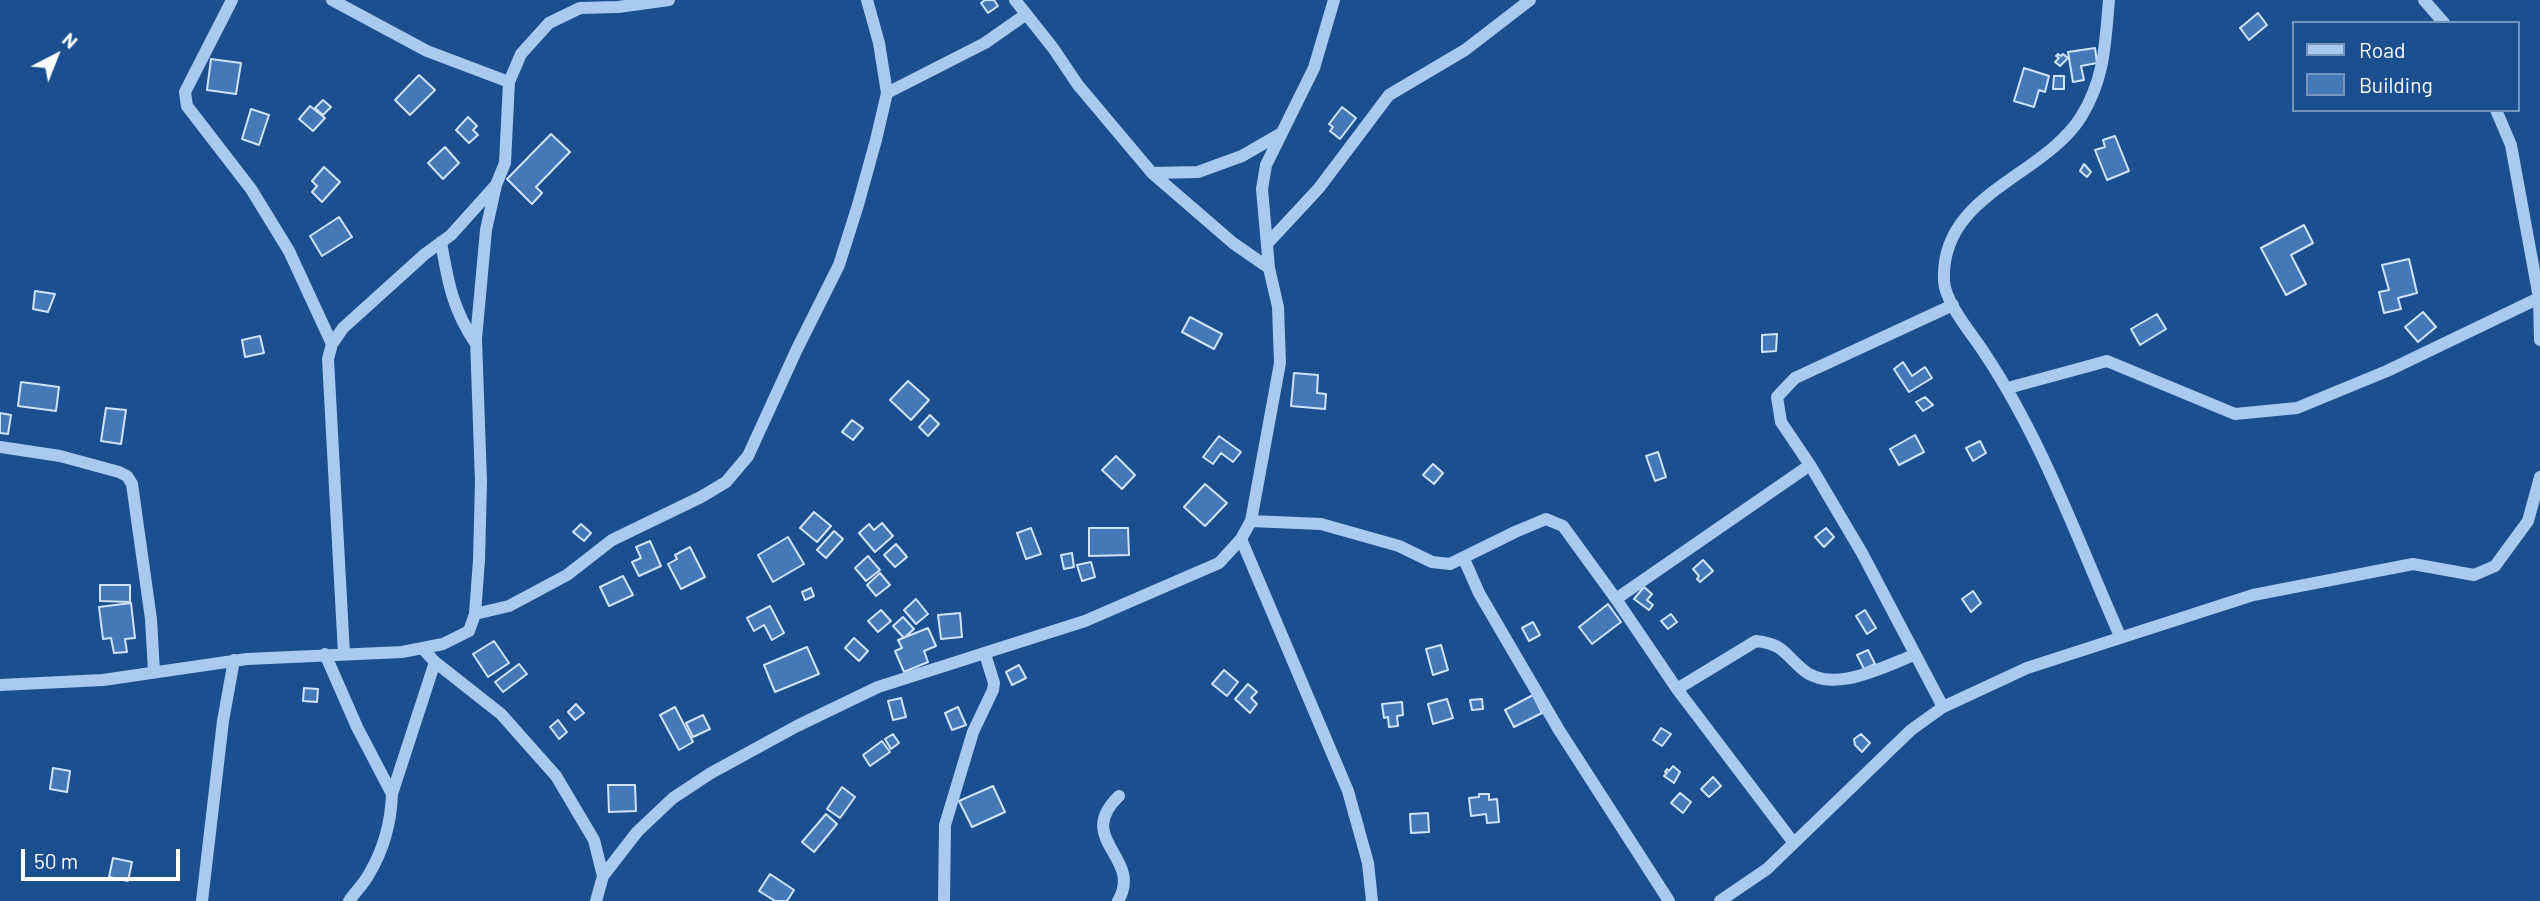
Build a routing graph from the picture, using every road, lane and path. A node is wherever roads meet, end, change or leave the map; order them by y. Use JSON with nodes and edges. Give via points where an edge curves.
{"nodes":[{"id":1,"x":232,"y":0,"type":"edge"},
{"id":2,"x":332,"y":0,"type":"edge"},
{"id":3,"x":669,"y":0,"type":"edge"},
{"id":4,"x":867,"y":0,"type":"edge"},
{"id":5,"x":1015,"y":0,"type":"edge"},
{"id":6,"x":1334,"y":0,"type":"edge"},
{"id":7,"x":1530,"y":0,"type":"edge"},
{"id":8,"x":2109,"y":0,"type":"edge"},
{"id":9,"x":2424,"y":0,"type":"edge"},
{"id":10,"x":1025,"y":15,"type":"junction"},
{"id":11,"x":2442,"y":21,"type":"edge"},
{"id":12,"x":509,"y":82,"type":"junction"},
{"id":13,"x":887,"y":93,"type":"junction"},
{"id":14,"x":2497,"y":112,"type":"edge"},
{"id":15,"x":1281,"y":134,"type":"junction"},
{"id":16,"x":1152,"y":173,"type":"junction"},
{"id":17,"x":496,"y":185,"type":"junction"},
{"id":18,"x":441,"y":242,"type":"junction"},
{"id":19,"x":1267,"y":244,"type":"junction"},
{"id":20,"x":1269,"y":268,"type":"junction"},
{"id":21,"x":2539,"y":298,"type":"edge"},
{"id":22,"x":1953,"y":305,"type":"junction"},
{"id":23,"x":2540,"y":340,"type":"edge"},
{"id":24,"x":332,"y":344,"type":"junction"},
{"id":25,"x":476,"y":344,"type":"junction"},
{"id":26,"x":2008,"y":388,"type":"junction"},
{"id":27,"x":0,"y":447,"type":"edge"},
{"id":28,"x":1810,"y":465,"type":"junction"},
{"id":29,"x":2540,"y":477,"type":"edge"},
{"id":30,"x":1251,"y":522,"type":"junction"},
{"id":31,"x":1241,"y":539,"type":"junction"},
{"id":32,"x":1464,"y":559,"type":"junction"},
{"id":33,"x":1616,"y":599,"type":"junction"},
{"id":34,"x":475,"y":614,"type":"junction"},
{"id":35,"x":2120,"y":636,"type":"junction"},
{"id":36,"x":422,"y":648,"type":"junction"},
{"id":37,"x":325,"y":654,"type":"junction"},
{"id":38,"x":344,"y":654,"type":"junction"},
{"id":39,"x":985,"y":654,"type":"junction"},
{"id":40,"x":1914,"y":655,"type":"junction"},
{"id":41,"x":234,"y":660,"type":"junction"},
{"id":42,"x":435,"y":662,"type":"junction"},
{"id":43,"x":154,"y":672,"type":"junction"},
{"id":44,"x":0,"y":685,"type":"edge"},
{"id":45,"x":1677,"y":689,"type":"junction"},
{"id":46,"x":1943,"y":707,"type":"junction"},
{"id":47,"x":392,"y":794,"type":"junction"},
{"id":48,"x":1119,"y":796,"type":"dead end"},
{"id":49,"x":1793,"y":842,"type":"junction"},
{"id":50,"x":603,"y":876,"type":"junction"},
{"id":51,"x":202,"y":901,"type":"edge"},
{"id":52,"x":349,"y":901,"type":"edge"},
{"id":53,"x":596,"y":901,"type":"edge"},
{"id":54,"x":944,"y":901,"type":"edge"},
{"id":55,"x":1118,"y":901,"type":"edge"},
{"id":56,"x":1372,"y":901,"type":"edge"},
{"id":57,"x":1669,"y":901,"type":"edge"},
{"id":58,"x":1720,"y":901,"type":"edge"}],
"edges":[{"from":1,"to":24,"type":"street","via":[[185,92],[187,106],[251,189],[289,251]]},
{"from":2,"to":12,"type":"street","via":[[427,51]]},
{"from":3,"to":12,"type":"street","via":[[580,8],[549,23],[522,54]]},
{"from":4,"to":13,"type":"street"},
{"from":5,"to":10,"type":"street"},
{"from":6,"to":15,"type":"street","via":[[1314,68]]},
{"from":7,"to":19,"type":"street","via":[[1465,50],[1390,95],[1319,188]]},
{"from":8,"to":22,"type":"street","via":[[2103,68],[2080,118],[2054,147],[1996,188],[1966,216],[1949,243],[1944,284]]},
{"from":9,"to":11,"type":"street"},
{"from":10,"to":13,"type":"street","via":[[985,43]]},
{"from":10,"to":16,"type":"street"},
{"from":12,"to":17,"type":"street","via":[[505,163]]},
{"from":13,"to":34,"type":"street","via":[[839,265],[748,456],[726,482],[612,540],[567,575],[509,606]]},
{"from":14,"to":21,"type":"street","via":[[2511,145]]},
{"from":15,"to":16,"type":"street","via":[[1242,156],[1198,172]]},
{"from":15,"to":19,"type":"street","via":[[1266,165],[1262,189]]},
{"from":16,"to":20,"type":"street"},
{"from":17,"to":18,"type":"street"},
{"from":17,"to":25,"type":"street","via":[[486,230]]},
{"from":18,"to":24,"type":"street","via":[[343,328]]},
{"from":18,"to":25,"type":"street","via":[[452,300]]},
{"from":19,"to":20,"type":"street"},
{"from":20,"to":30,"type":"street","via":[[1278,307],[1280,363]]},
{"from":21,"to":23,"type":"street"},
{"from":21,"to":26,"type":"street","via":[[2387,371],[2297,408],[2235,414],[2107,361]]},
{"from":22,"to":26,"type":"street"},
{"from":22,"to":28,"type":"street","via":[[1795,379],[1777,397],[1781,422]]},
{"from":24,"to":38,"type":"street","via":[[328,359]]},
{"from":25,"to":34,"type":"street","via":[[481,482]]},
{"from":26,"to":35,"type":"street","via":[[2068,511]]},
{"from":27,"to":43,"type":"street","via":[[60,456],[127,476],[132,484],[151,618]]},
{"from":28,"to":33,"type":"street"},
{"from":28,"to":40,"type":"street"},
{"from":29,"to":35,"type":"street","via":[[2528,521],[2495,566],[2474,575],[2413,565],[2253,595]]},
{"from":30,"to":31,"type":"street"},
{"from":30,"to":32,"type":"street","via":[[1321,524],[1399,546],[1432,562],[1450,564]]},
{"from":31,"to":39,"type":"street","via":[[1219,563],[1085,621]]},
{"from":31,"to":56,"type":"street","via":[[1348,791],[1368,863]]},
{"from":32,"to":33,"type":"street","via":[[1546,519],[1563,526]]},
{"from":32,"to":57,"type":"street","via":[[1559,730]]},
{"from":33,"to":45,"type":"street"},
{"from":34,"to":36,"type":"street","via":[[469,631]]},
{"from":35,"to":46,"type":"street","via":[[2027,668]]},
{"from":36,"to":38,"type":"street"},
{"from":36,"to":42,"type":"street"},
{"from":37,"to":38,"type":"street"},
{"from":37,"to":41,"type":"street"},
{"from":37,"to":47,"type":"street","via":[[356,727]]},
{"from":39,"to":50,"type":"street","via":[[878,687],[710,773],[664,806]]},
{"from":39,"to":54,"type":"street","via":[[993,690],[972,732],[945,825]]},
{"from":40,"to":45,"type":"street","via":[[1853,678],[1830,681],[1803,671],[1782,648],[1756,641]]},
{"from":40,"to":46,"type":"street"},
{"from":41,"to":43,"type":"street"},
{"from":41,"to":51,"type":"street"},
{"from":42,"to":47,"type":"street"},
{"from":42,"to":50,"type":"street","via":[[501,714],[556,776],[594,840]]},
{"from":43,"to":44,"type":"street","via":[[103,680]]},
{"from":45,"to":49,"type":"street"},
{"from":46,"to":49,"type":"street","via":[[1910,730]]},
{"from":47,"to":52,"type":"street","via":[[383,844],[369,875]]},
{"from":48,"to":55,"type":"street","via":[[1103,817],[1108,844],[1126,877]]},
{"from":49,"to":58,"type":"street","via":[[1767,869]]},
{"from":50,"to":53,"type":"street"}]}
